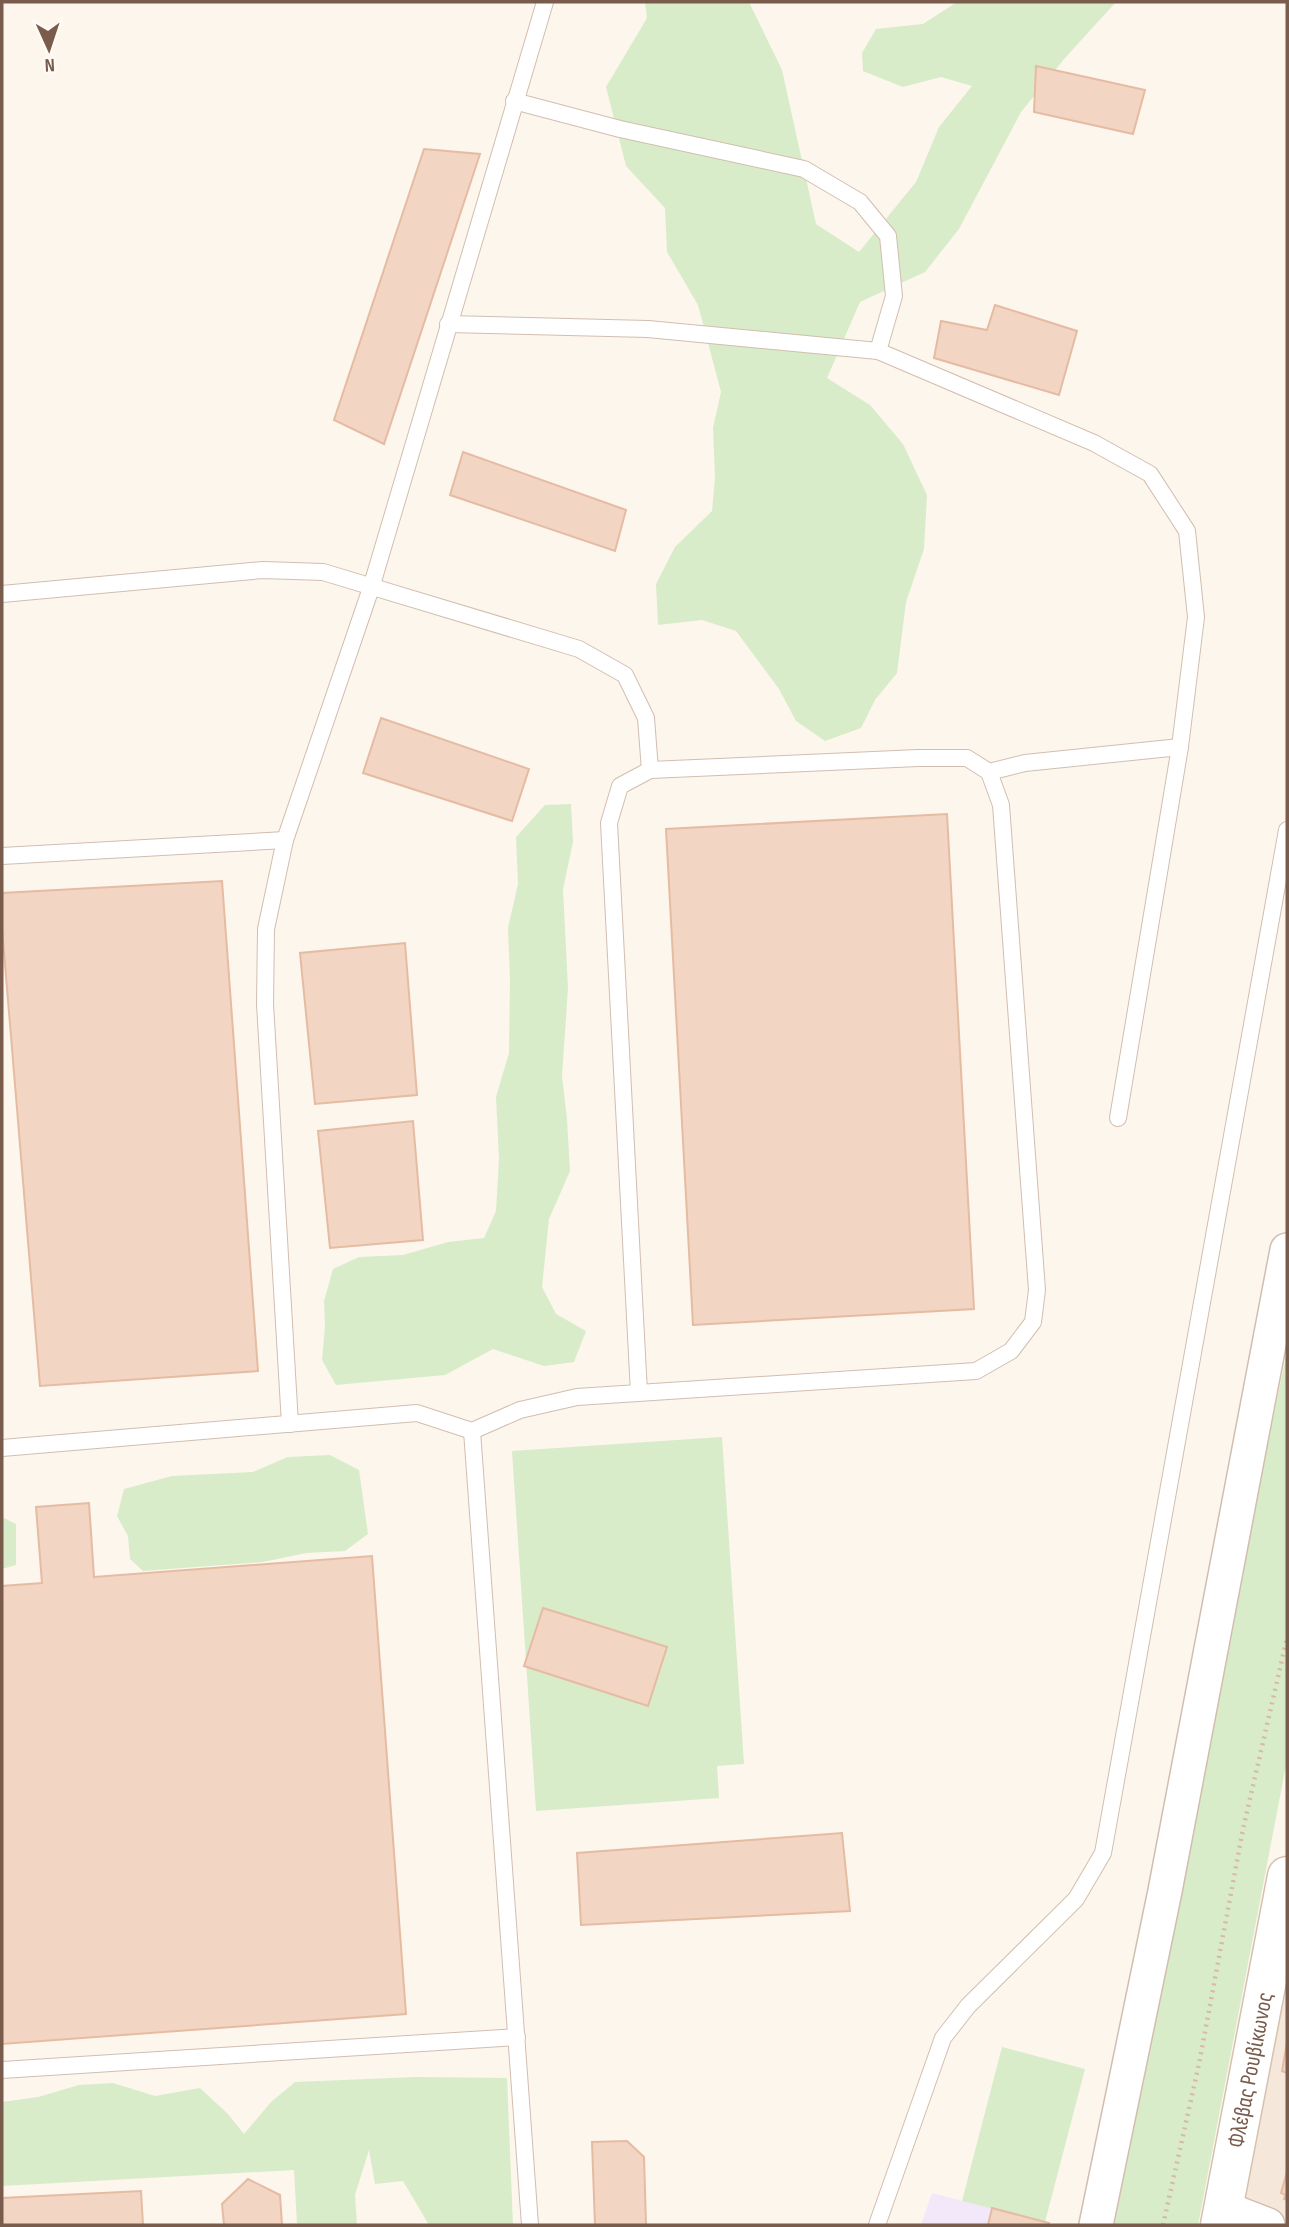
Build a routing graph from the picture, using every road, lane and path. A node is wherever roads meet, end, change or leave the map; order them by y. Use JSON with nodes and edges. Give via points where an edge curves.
{"nodes":[{"id":1,"x":545,"y":2,"type":"edge"},
{"id":2,"x":514,"y":101,"type":"junction"},
{"id":3,"x":448,"y":324,"type":"junction"},
{"id":4,"x":878,"y":351,"type":"junction"},
{"id":5,"x":370,"y":588,"type":"junction"},
{"id":6,"x":2,"y":594,"type":"edge"},
{"id":7,"x":1180,"y":747,"type":"junction"},
{"id":8,"x":650,"y":769,"type":"junction"},
{"id":9,"x":989,"y":772,"type":"junction"},
{"id":10,"x":1287,"y":830,"type":"edge"},
{"id":11,"x":285,"y":840,"type":"junction"},
{"id":12,"x":2,"y":856,"type":"edge"},
{"id":13,"x":1118,"y":1118,"type":"dead end"},
{"id":14,"x":1287,"y":1250,"type":"edge"},
{"id":15,"x":639,"y":1393,"type":"junction"},
{"id":16,"x":290,"y":1424,"type":"junction"},
{"id":17,"x":472,"y":1431,"type":"junction"},
{"id":18,"x":2,"y":1448,"type":"edge"},
{"id":19,"x":1287,"y":1637,"type":"edge"},
{"id":20,"x":1287,"y":1876,"type":"edge"},
{"id":21,"x":517,"y":2037,"type":"junction"},
{"id":22,"x":2,"y":2070,"type":"edge"},
{"id":23,"x":1222,"y":2217,"type":"edge"},
{"id":24,"x":530,"y":2225,"type":"edge"},
{"id":25,"x":877,"y":2225,"type":"edge"},
{"id":26,"x":1096,"y":2225,"type":"edge"},
{"id":27,"x":1163,"y":2225,"type":"edge"},
{"id":28,"x":1268,"y":2225,"type":"edge"}],
"edges":[{"from":1,"to":2,"type":"lane"},
{"from":2,"to":3,"type":"lane"},
{"from":2,"to":4,"type":"lane","via":[[804,169],[860,202],[888,236],[894,296]]},
{"from":3,"to":4,"type":"lane","via":[[648,329]]},
{"from":3,"to":5,"type":"lane"},
{"from":4,"to":7,"type":"lane","via":[[1094,443],[1150,474],[1186,531],[1196,617]]},
{"from":5,"to":6,"type":"lane","via":[[323,572],[263,570]]},
{"from":5,"to":8,"type":"lane","via":[[579,649],[625,675],[646,718]]},
{"from":5,"to":11,"type":"lane"},
{"from":7,"to":9,"type":"lane","via":[[1025,763]]},
{"from":7,"to":13,"type":"lane"},
{"from":8,"to":9,"type":"lane","via":[[967,758]]},
{"from":8,"to":15,"type":"lane","via":[[620,786],[609,823]]},
{"from":9,"to":15,"type":"lane","via":[[1001,805],[1037,1290],[1033,1322],[1011,1351],[976,1371]]},
{"from":10,"to":25,"type":"lane","via":[[1103,1853],[1076,1899],[968,2006],[943,2038]]},
{"from":11,"to":12,"type":"lane"},
{"from":11,"to":16,"type":"lane","via":[[266,929],[265,1004]]},
{"from":14,"to":26,"type":"street","via":[[1165,1891]]},
{"from":15,"to":17,"type":"lane","via":[[577,1397],[520,1410]]},
{"from":16,"to":17,"type":"lane","via":[[417,1413]]},
{"from":16,"to":18,"type":"lane"},
{"from":17,"to":21,"type":"lane"},
{"from":19,"to":27,"type":"path"},
{"from":20,"to":23,"type":"street","name":"Φλέβας Ρουβίκωνος"},
{"from":21,"to":22,"type":"lane"},
{"from":21,"to":24,"type":"lane"},
{"from":23,"to":28,"type":"street"}]}
